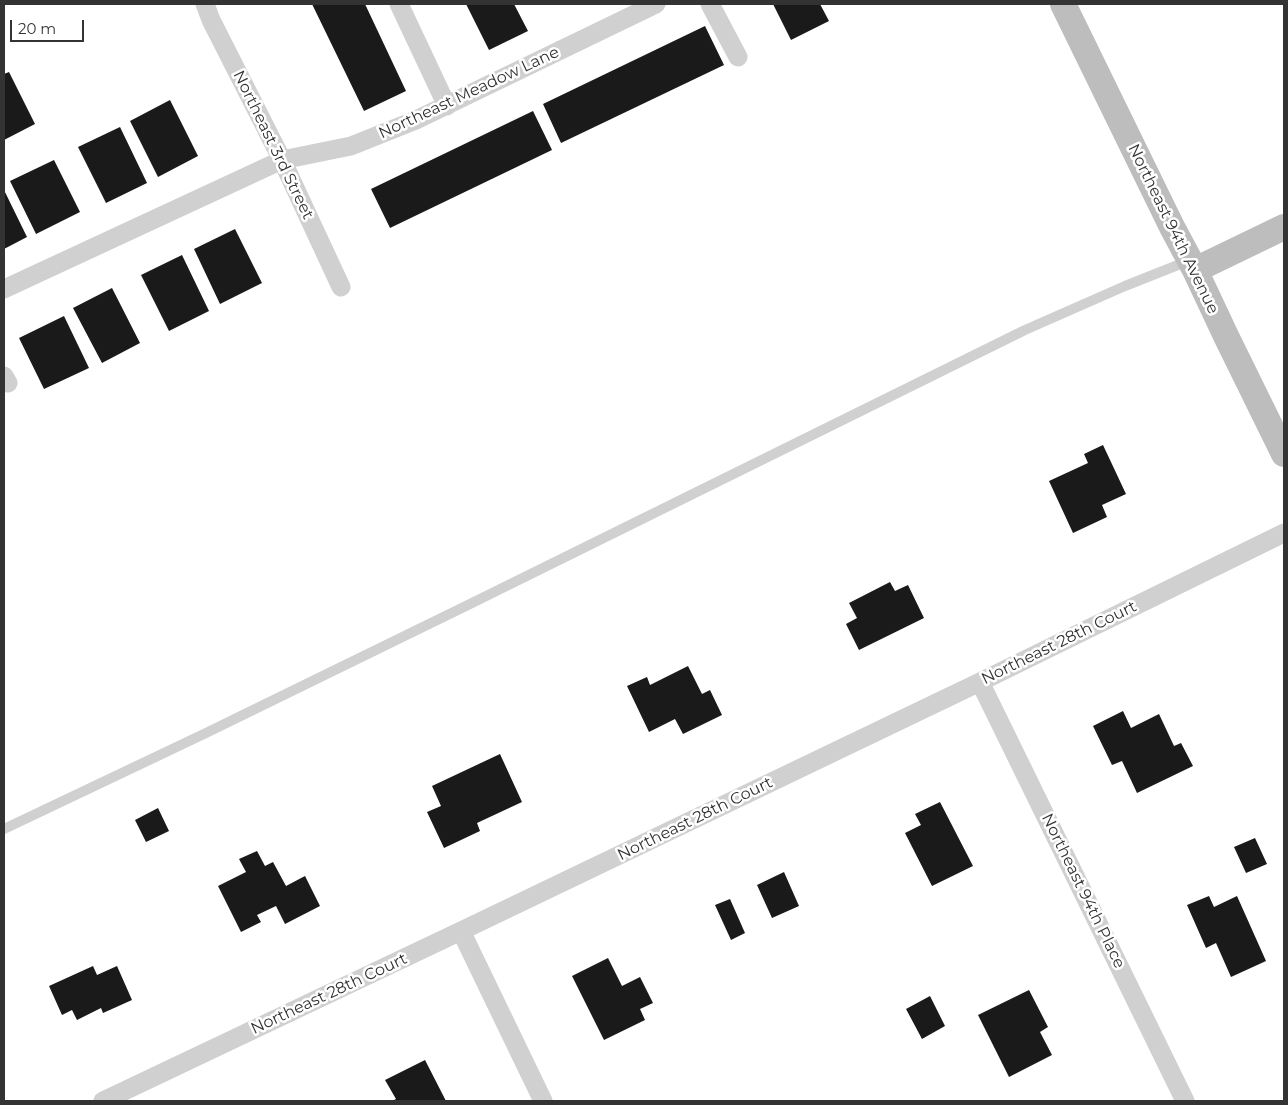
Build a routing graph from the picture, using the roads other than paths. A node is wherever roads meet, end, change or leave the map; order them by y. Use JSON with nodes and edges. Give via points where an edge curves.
{"nodes":[{"id":1,"x":205,"y":4,"type":"edge"},
{"id":2,"x":399,"y":4,"type":"edge"},
{"id":3,"x":656,"y":4,"type":"edge"},
{"id":4,"x":710,"y":4,"type":"edge"},
{"id":5,"x":1062,"y":4,"type":"edge"},
{"id":6,"x":738,"y":57,"type":"dead end"},
{"id":7,"x":447,"y":106,"type":"junction"},
{"id":8,"x":282,"y":160,"type":"junction"},
{"id":9,"x":1284,"y":227,"type":"edge"},
{"id":10,"x":1193,"y":265,"type":"junction"},
{"id":11,"x":341,"y":287,"type":"dead end"},
{"id":12,"x":4,"y":289,"type":"edge"},
{"id":13,"x":1284,"y":454,"type":"edge"},
{"id":14,"x":1284,"y":533,"type":"edge"},
{"id":15,"x":980,"y":682,"type":"junction"},
{"id":16,"x":4,"y":829,"type":"edge"},
{"id":17,"x":461,"y":931,"type":"junction"},
{"id":18,"x":103,"y":1101,"type":"edge"},
{"id":19,"x":543,"y":1101,"type":"edge"},
{"id":20,"x":1185,"y":1101,"type":"edge"}],
"edges":[{"from":1,"to":8,"type":"street","name":"Northeast 3rd Street"},
{"from":2,"to":7,"type":"street"},
{"from":3,"to":7,"type":"street","name":"Northeast Meadow Lane"},
{"from":4,"to":6,"type":"street"},
{"from":5,"to":10,"type":"main road","name":"Northeast 94th Avenue"},
{"from":7,"to":8,"type":"street","name":"Northeast Meadow Lane","via":[[351,146]]},
{"from":8,"to":11,"type":"street","name":"Northeast 3rd Street"},
{"from":8,"to":12,"type":"street","name":"Northeast Meadow Lane"},
{"from":9,"to":10,"type":"main road"},
{"from":10,"to":13,"type":"main road","name":"Northeast 94th Avenue"},
{"from":10,"to":16,"type":"lane","via":[[1125,286],[1025,330]]},
{"from":14,"to":15,"type":"street","name":"Northeast 28th Court"},
{"from":15,"to":17,"type":"street","name":"Northeast 28th Court"},
{"from":15,"to":20,"type":"street","name":"Northeast 94th Place"},
{"from":17,"to":18,"type":"street","name":"Northeast 28th Court"},
{"from":17,"to":19,"type":"street"}]}
